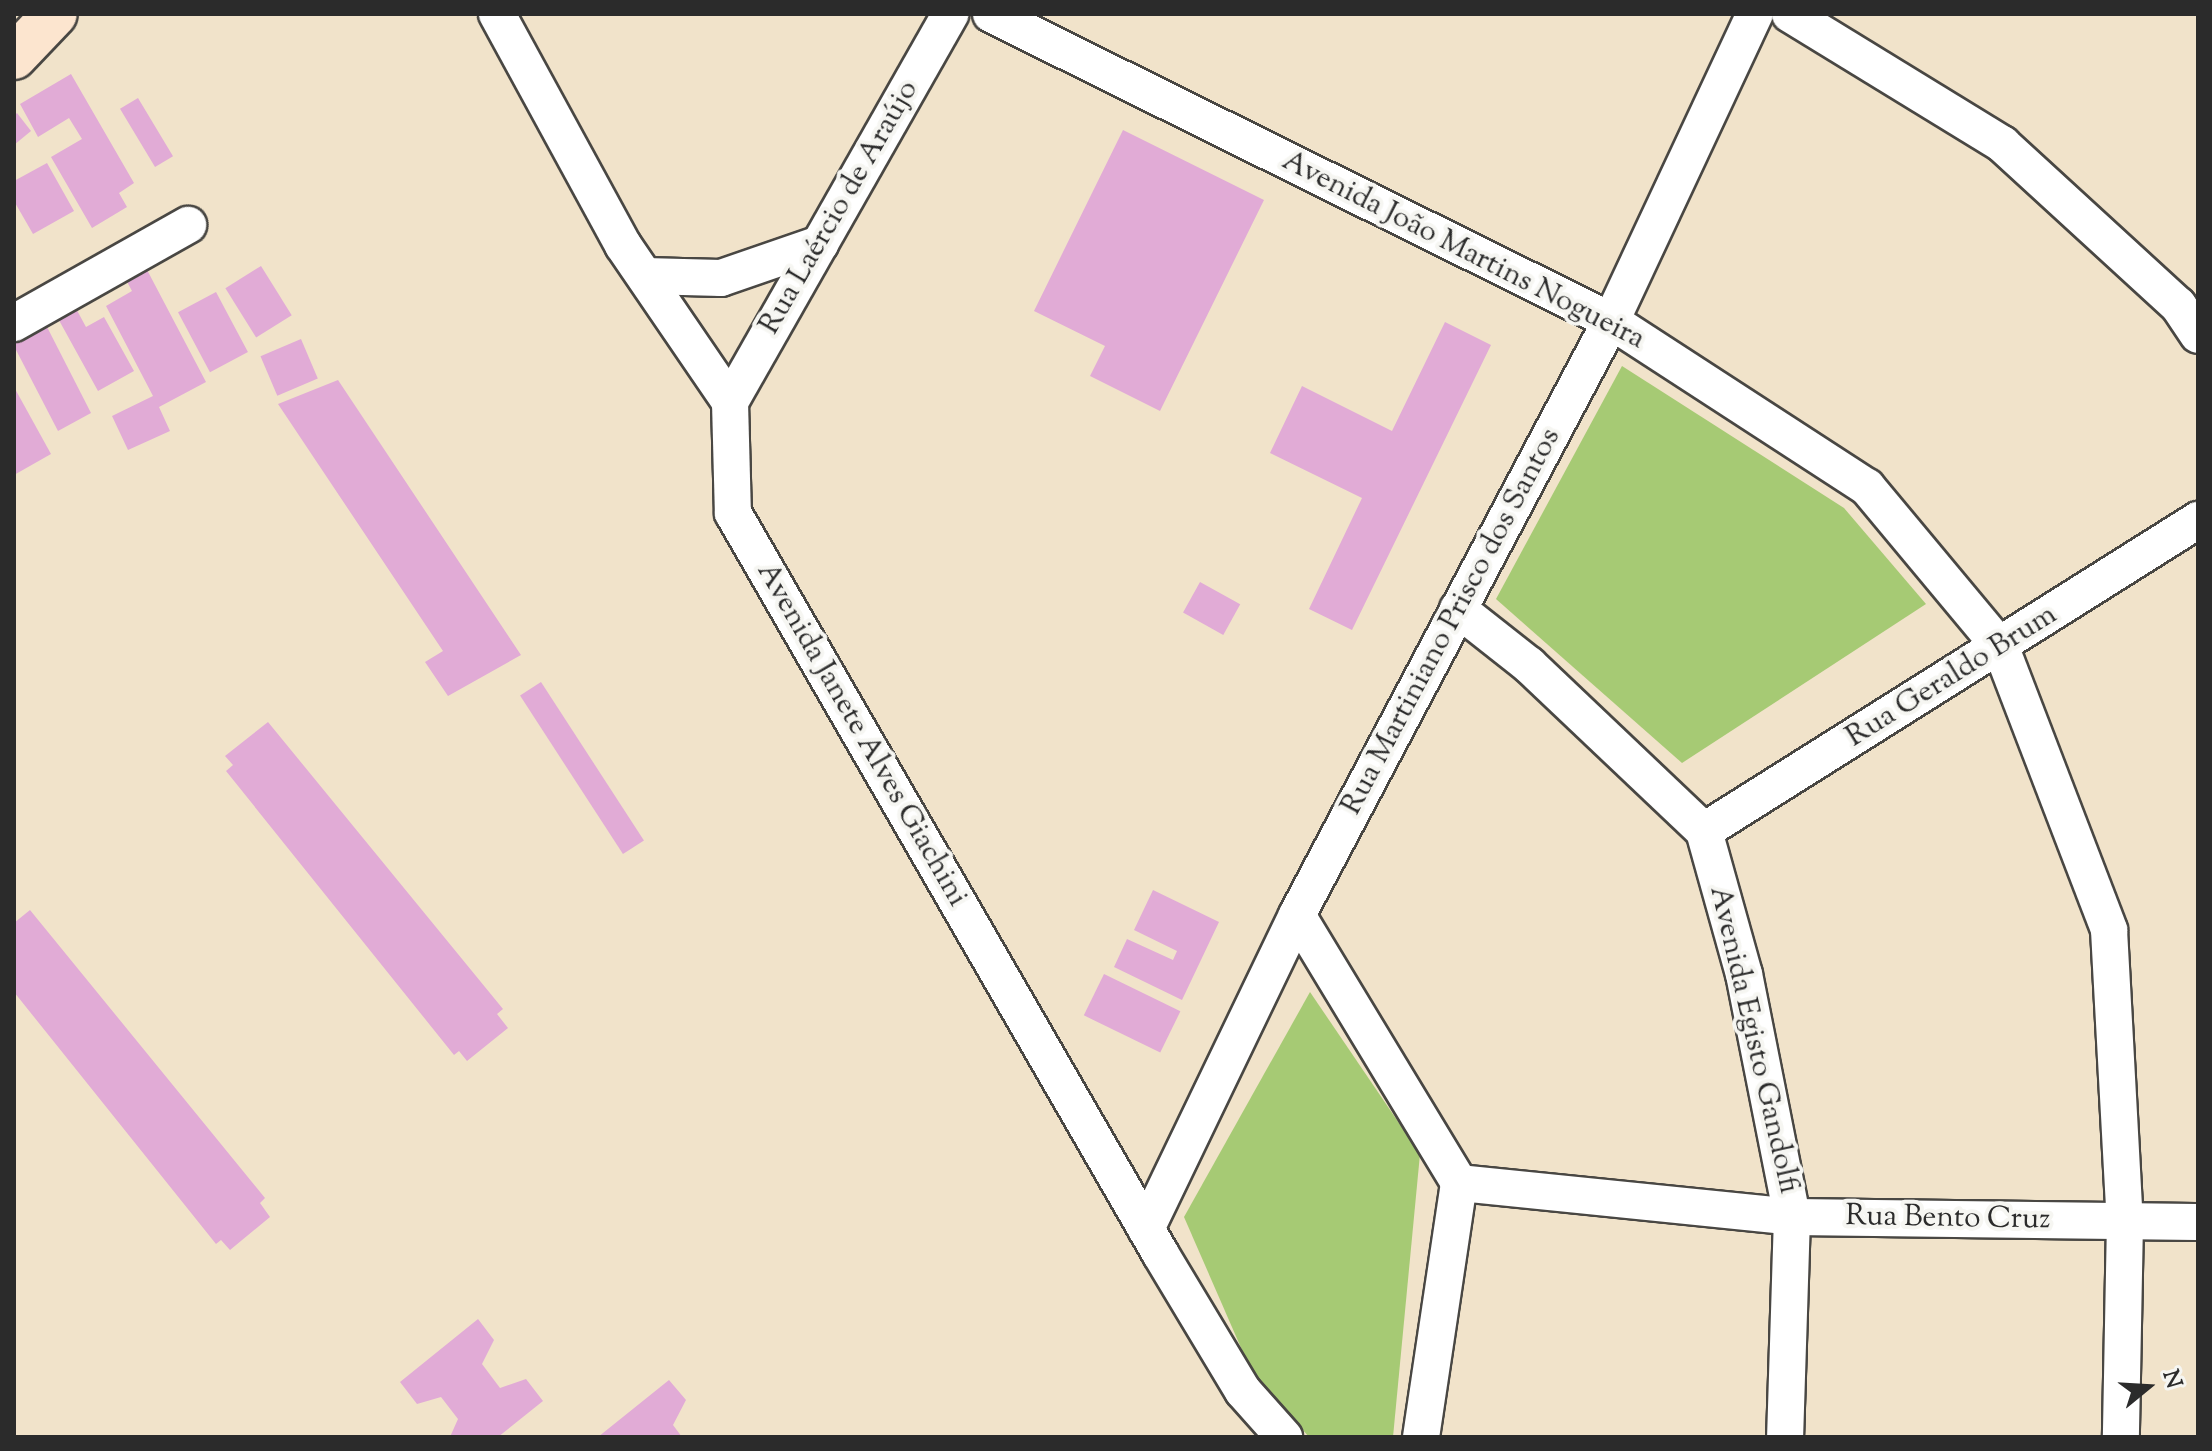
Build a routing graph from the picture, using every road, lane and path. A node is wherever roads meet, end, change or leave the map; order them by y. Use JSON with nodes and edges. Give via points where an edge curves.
{"nodes":[{"id":1,"x":55,"y":14,"type":"edge"},
{"id":2,"x":497,"y":14,"type":"edge"},
{"id":3,"x":950,"y":14,"type":"edge"},
{"id":4,"x":991,"y":14,"type":"edge"},
{"id":5,"x":1755,"y":14,"type":"edge"},
{"id":6,"x":1790,"y":14,"type":"edge"},
{"id":7,"x":14,"y":57,"type":"edge"},
{"id":8,"x":188,"y":225,"type":"dead end"},
{"id":9,"x":820,"y":244,"type":"junction"},
{"id":10,"x":645,"y":276,"type":"junction"},
{"id":11,"x":1611,"y":321,"type":"junction"},
{"id":12,"x":14,"y":323,"type":"edge"},
{"id":13,"x":2198,"y":335,"type":"edge"},
{"id":14,"x":730,"y":402,"type":"junction"},
{"id":15,"x":2198,"y":520,"type":"edge"},
{"id":16,"x":1458,"y":609,"type":"junction"},
{"id":17,"x":2001,"y":648,"type":"junction"},
{"id":18,"x":1704,"y":831,"type":"junction"},
{"id":19,"x":1297,"y":915,"type":"junction"},
{"id":20,"x":1459,"y":1183,"type":"junction"},
{"id":21,"x":1792,"y":1217,"type":"junction"},
{"id":22,"x":2125,"y":1221,"type":"junction"},
{"id":23,"x":2198,"y":1222,"type":"edge"},
{"id":24,"x":1146,"y":1229,"type":"junction"},
{"id":25,"x":1284,"y":1437,"type":"edge"},
{"id":26,"x":1421,"y":1437,"type":"edge"},
{"id":27,"x":1785,"y":1437,"type":"edge"},
{"id":28,"x":2121,"y":1437,"type":"edge"}],
"edges":[{"from":1,"to":7,"type":"main road"},
{"from":2,"to":10,"type":"street","via":[[502,32]]},
{"from":3,"to":9,"type":"street","name":"Rua Laércio de Araújo"},
{"from":4,"to":11,"type":"street","name":"Avenida João Martins Nogueira"},
{"from":5,"to":11,"type":"street","name":"Rua Martiniano Prisco dos Santos"},
{"from":6,"to":13,"type":"street","via":[[2002,144],[2178,305]]},
{"from":8,"to":12,"type":"street"},
{"from":9,"to":10,"type":"street","via":[[721,278]]},
{"from":9,"to":14,"type":"street","name":"Rua Laércio de Araújo"},
{"from":10,"to":14,"type":"street"},
{"from":11,"to":16,"type":"street","name":"Rua Martiniano Prisco dos Santos"},
{"from":11,"to":17,"type":"street","name":"Avenida João Martins Nogueira","via":[[1867,487]]},
{"from":14,"to":24,"type":"street","name":"Avenida Janete Alves Giachini","via":[[733,513]]},
{"from":15,"to":17,"type":"street","name":"Rua Geraldo Brum"},
{"from":16,"to":18,"type":"street","via":[[1529,665]]},
{"from":16,"to":19,"type":"street","name":"Rua Martiniano Prisco dos Santos"},
{"from":17,"to":18,"type":"street","name":"Rua Geraldo Brum"},
{"from":17,"to":22,"type":"street","name":"Avenida João Martins Nogueira","via":[[2109,930]]},
{"from":18,"to":21,"type":"street","name":"Avenida Egisto Gandolfi","via":[[1744,974]]},
{"from":19,"to":20,"type":"street"},
{"from":19,"to":24,"type":"street","name":"Rua Martiniano Prisco dos Santos"},
{"from":20,"to":21,"type":"street","name":"Rua Bento Cruz"},
{"from":20,"to":26,"type":"street"},
{"from":21,"to":22,"type":"street","name":"Rua Bento Cruz"},
{"from":21,"to":27,"type":"street","name":"Avenida Egisto Gandolfi"},
{"from":22,"to":23,"type":"street","name":"Rua Bento Cruz"},
{"from":22,"to":28,"type":"street","name":"Avenida João Martins Nogueira"},
{"from":24,"to":25,"type":"street","name":"Avenida Janete Alves Giachini","via":[[1243,1391]]}]}
